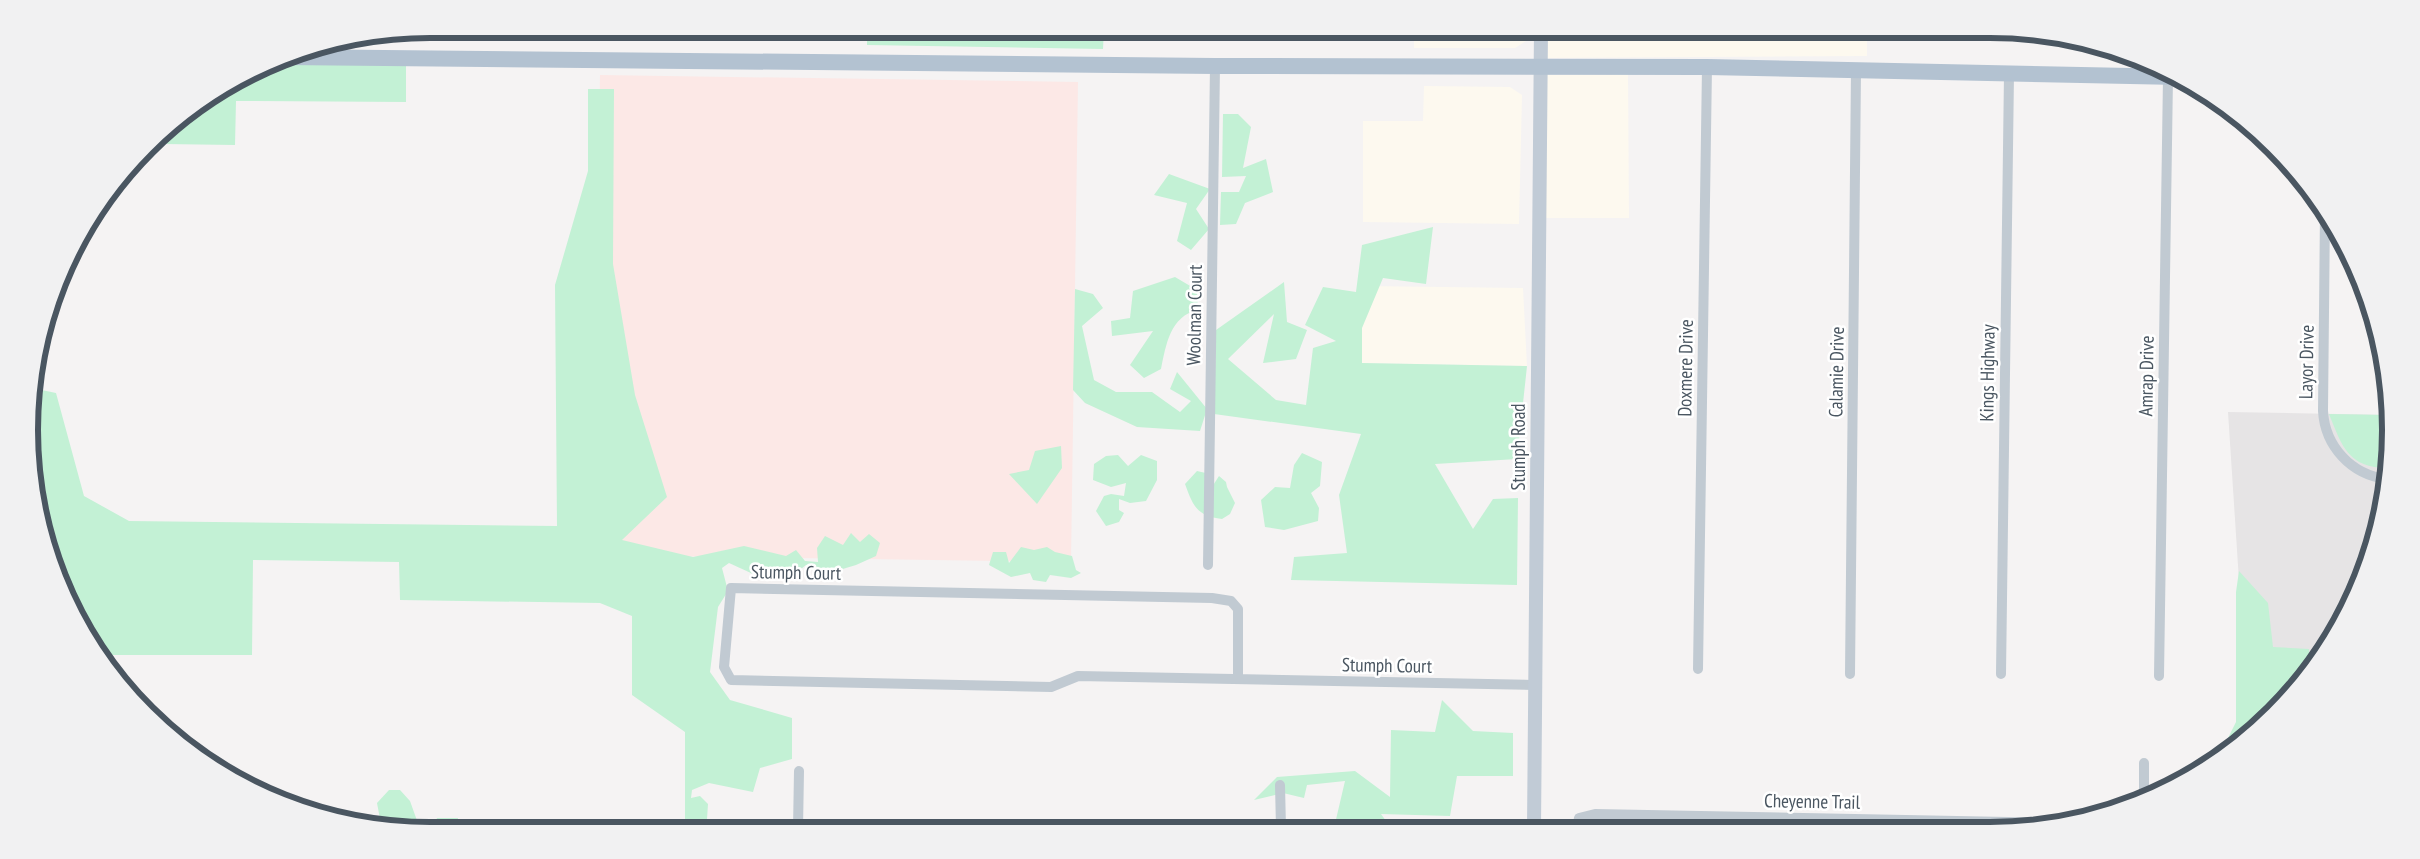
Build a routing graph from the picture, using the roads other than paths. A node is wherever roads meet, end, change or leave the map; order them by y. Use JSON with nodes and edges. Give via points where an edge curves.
{"nodes":[{"id":1,"x":1541,"y":38,"type":"edge"},
{"id":2,"x":306,"y":57,"type":"edge"},
{"id":3,"x":1215,"y":66,"type":"junction"},
{"id":4,"x":1540,"y":66,"type":"junction"},
{"id":5,"x":1707,"y":67,"type":"junction"},
{"id":6,"x":1856,"y":70,"type":"junction"},
{"id":7,"x":2009,"y":74,"type":"junction"},
{"id":8,"x":2161,"y":77,"type":"edge"},
{"id":9,"x":2173,"y":83,"type":"edge"},
{"id":10,"x":2325,"y":226,"type":"edge"},
{"id":11,"x":2379,"y":477,"type":"edge"},
{"id":12,"x":1208,"y":565,"type":"dead end"},
{"id":13,"x":1698,"y":669,"type":"dead end"},
{"id":14,"x":1850,"y":674,"type":"dead end"},
{"id":15,"x":2001,"y":674,"type":"dead end"},
{"id":16,"x":2159,"y":676,"type":"dead end"},
{"id":17,"x":1238,"y":679,"type":"junction"},
{"id":18,"x":1536,"y":685,"type":"junction"},
{"id":19,"x":2144,"y":763,"type":"dead end"},
{"id":20,"x":799,"y":772,"type":"dead end"},
{"id":21,"x":1280,"y":785,"type":"dead end"},
{"id":22,"x":2144,"y":791,"type":"edge"},
{"id":23,"x":798,"y":822,"type":"edge"},
{"id":24,"x":1281,"y":822,"type":"edge"},
{"id":25,"x":1534,"y":822,"type":"edge"},
{"id":26,"x":1578,"y":822,"type":"edge"},
{"id":27,"x":1995,"y":822,"type":"edge"}],
"edges":[{"from":1,"to":4,"type":"main road","name":"Stumph Road"},
{"from":2,"to":3,"type":"main road"},
{"from":3,"to":4,"type":"main road"},
{"from":3,"to":12,"type":"street","name":"Woolman Court"},
{"from":4,"to":5,"type":"main road"},
{"from":4,"to":18,"type":"main road","name":"Stumph Road"},
{"from":5,"to":6,"type":"main road"},
{"from":5,"to":13,"type":"street","name":"Doxmere Drive"},
{"from":6,"to":7,"type":"main road"},
{"from":6,"to":14,"type":"street","name":"Calamie Drive"},
{"from":7,"to":8,"type":"main road"},
{"from":7,"to":15,"type":"street","name":"Kings Highway"},
{"from":9,"to":16,"type":"street","name":"Amrap Drive"},
{"from":10,"to":11,"type":"street","name":"Layor Drive","via":[[2325,428],[2347,463],[2361,472]]},
{"from":17,"to":17,"type":"street","name":"Stumph Court","via":[[1078,676],[1052,687],[731,680],[724,667],[730,588],[1212,598],[1231,601],[1238,609]]},
{"from":17,"to":18,"type":"street","name":"Stumph Court"},
{"from":18,"to":25,"type":"main road","name":"Stumph Road"},
{"from":19,"to":22,"type":"street"},
{"from":20,"to":23,"type":"street"},
{"from":21,"to":24,"type":"street"},
{"from":26,"to":27,"type":"street","name":"Cheyenne Trail","via":[[1579,818],[1595,814]]}]}
